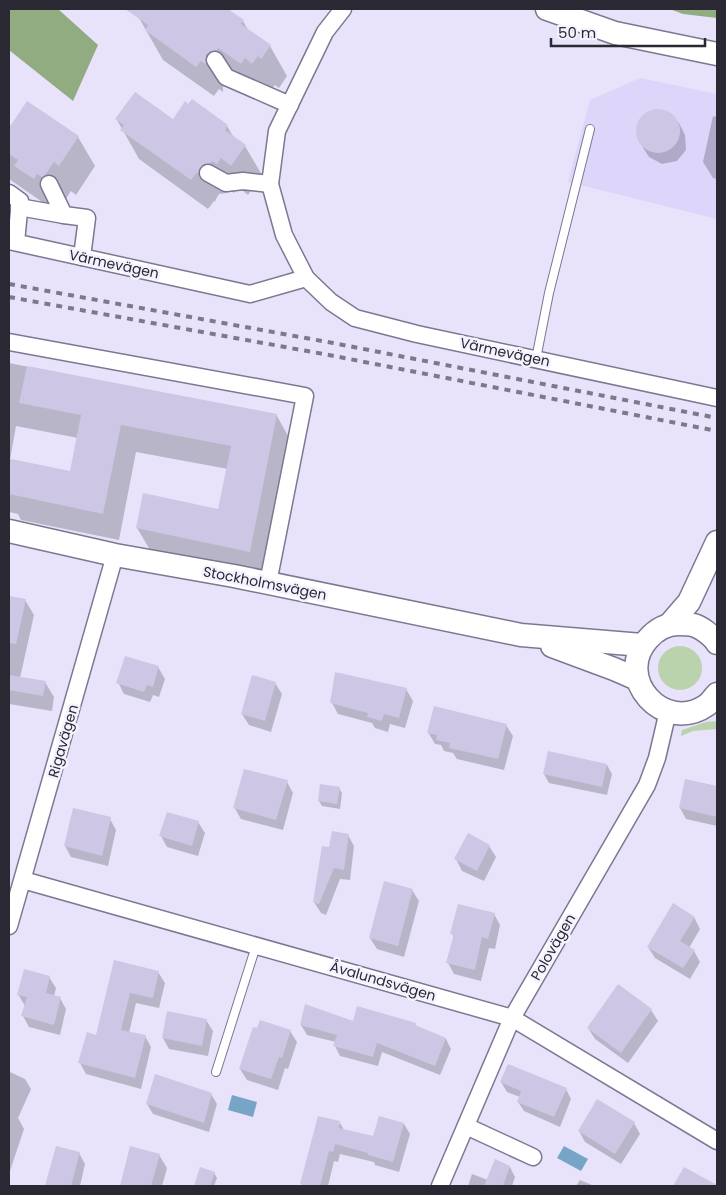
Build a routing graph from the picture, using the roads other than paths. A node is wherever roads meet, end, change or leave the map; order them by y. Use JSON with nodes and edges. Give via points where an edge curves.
{"nodes":[{"id":1,"x":343,"y":9,"type":"edge"},
{"id":2,"x":547,"y":9,"type":"edge"},
{"id":3,"x":717,"y":54,"type":"edge"},
{"id":4,"x":215,"y":60,"type":"dead end"},
{"id":5,"x":290,"y":105,"type":"junction"},
{"id":6,"x":590,"y":129,"type":"dead end"},
{"id":7,"x":208,"y":173,"type":"dead end"},
{"id":8,"x":49,"y":184,"type":"dead end"},
{"id":9,"x":270,"y":184,"type":"junction"},
{"id":10,"x":9,"y":193,"type":"edge"},
{"id":11,"x":19,"y":207,"type":"junction"},
{"id":12,"x":64,"y":214,"type":"junction"},
{"id":13,"x":12,"y":242,"type":"edge"},
{"id":14,"x":82,"y":257,"type":"junction"},
{"id":15,"x":306,"y":278,"type":"junction"},
{"id":16,"x":9,"y":342,"type":"edge"},
{"id":17,"x":536,"y":359,"type":"junction"},
{"id":18,"x":717,"y":398,"type":"edge"},
{"id":19,"x":9,"y":531,"type":"edge"},
{"id":20,"x":717,"y":542,"type":"edge"},
{"id":21,"x":115,"y":555,"type":"junction"},
{"id":22,"x":268,"y":583,"type":"junction"},
{"id":23,"x":670,"y":624,"type":"junction"},
{"id":24,"x":716,"y":634,"type":"edge"},
{"id":25,"x":521,"y":635,"type":"junction"},
{"id":26,"x":642,"y":646,"type":"junction"},
{"id":27,"x":637,"y":679,"type":"junction"},
{"id":28,"x":714,"y":701,"type":"edge"},
{"id":29,"x":668,"y":711,"type":"junction"},
{"id":30,"x":23,"y":880,"type":"junction"},
{"id":31,"x":9,"y":926,"type":"edge"},
{"id":32,"x":256,"y":946,"type":"junction"},
{"id":33,"x":512,"y":1018,"type":"junction"},
{"id":34,"x":216,"y":1072,"type":"dead end"},
{"id":35,"x":466,"y":1126,"type":"junction"},
{"id":36,"x":717,"y":1142,"type":"edge"},
{"id":37,"x":533,"y":1157,"type":"dead end"},
{"id":38,"x":440,"y":1186,"type":"edge"}],
"edges":[{"from":1,"to":5,"type":"street","name":"Värmevägen","via":[[325,32]]},
{"from":2,"to":3,"type":"main road","via":[[615,33]]},
{"from":4,"to":5,"type":"street","via":[[226,77]]},
{"from":5,"to":9,"type":"street","name":"Värmevägen","via":[[277,130]]},
{"from":6,"to":17,"type":"lane"},
{"from":7,"to":9,"type":"street","via":[[226,183]]},
{"from":8,"to":12,"type":"street"},
{"from":9,"to":15,"type":"street","name":"Värmevägen","via":[[284,235]]},
{"from":10,"to":11,"type":"street","via":[[20,201]]},
{"from":11,"to":12,"type":"street"},
{"from":11,"to":13,"type":"street"},
{"from":12,"to":14,"type":"street","via":[[87,218]]},
{"from":13,"to":14,"type":"street","name":"Värmevägen"},
{"from":14,"to":15,"type":"street","name":"Värmevägen","via":[[250,294]]},
{"from":15,"to":17,"type":"street","name":"Värmevägen","via":[[355,318]]},
{"from":16,"to":22,"type":"street","via":[[305,396]]},
{"from":17,"to":18,"type":"street","name":"Värmevägen"},
{"from":19,"to":21,"type":"main road","name":"Stockholmsvägen"},
{"from":20,"to":23,"type":"main road","via":[[689,602]]},
{"from":21,"to":22,"type":"main road","name":"Stockholmsvägen"},
{"from":21,"to":30,"type":"street","name":"Rigavägen"},
{"from":22,"to":25,"type":"main road","name":"Stockholmsvägen"},
{"from":23,"to":24,"type":"main road","via":[[693,625]]},
{"from":23,"to":26,"type":"main road","via":[[654,632]]},
{"from":25,"to":26,"type":"main road","name":"Stockholmsvägen"},
{"from":25,"to":27,"type":"main road","name":"Stockholmsvägen"},
{"from":26,"to":27,"type":"main road","via":[[636,662]]},
{"from":27,"to":29,"type":"main road","via":[[643,693]]},
{"from":28,"to":29,"type":"main road","via":[[695,711]]},
{"from":29,"to":33,"type":"street","name":"Polovägen","via":[[647,785]]},
{"from":30,"to":31,"type":"street","name":"Rigavägen"},
{"from":30,"to":32,"type":"street","name":"Åvalundsvägen"},
{"from":32,"to":33,"type":"street","name":"Åvalundsvägen"},
{"from":32,"to":34,"type":"lane"},
{"from":33,"to":35,"type":"street","name":"Polovägen"},
{"from":33,"to":36,"type":"street","name":"Åvalundsvägen"},
{"from":35,"to":37,"type":"street"},
{"from":35,"to":38,"type":"street","name":"Polovägen"}]}
